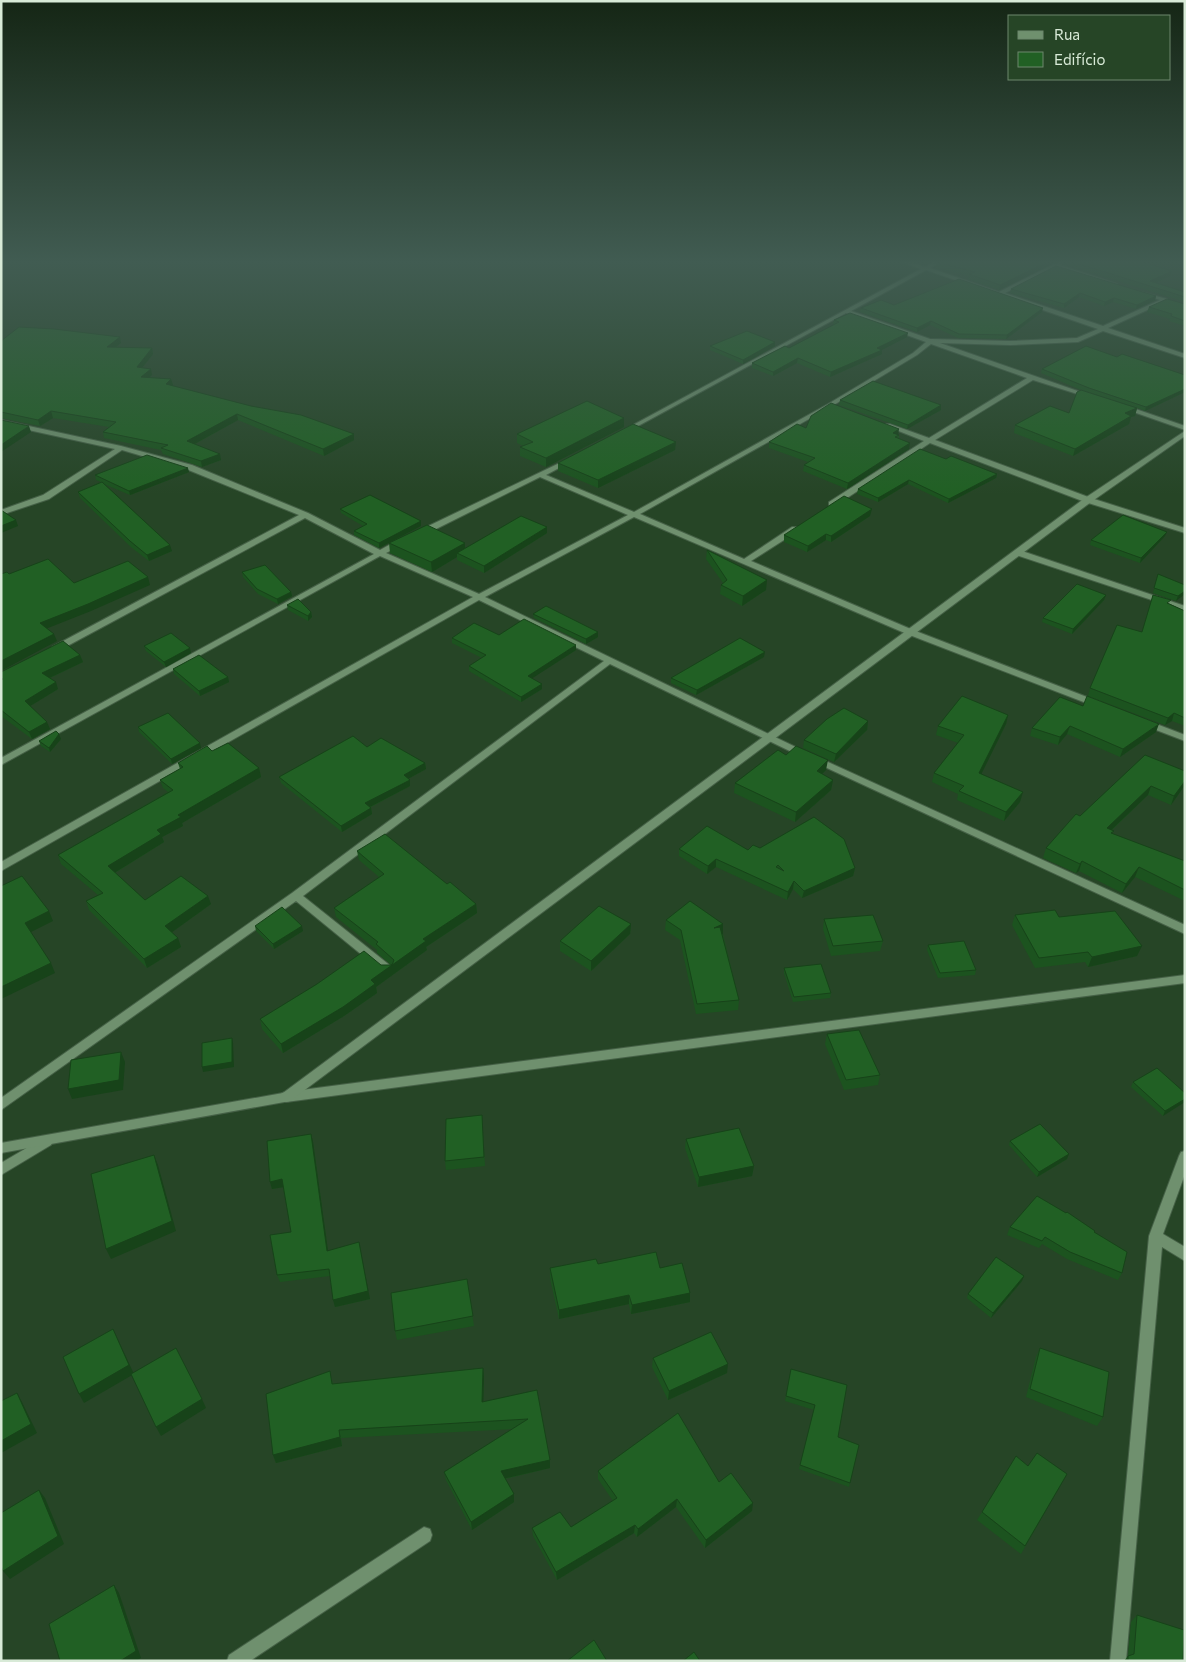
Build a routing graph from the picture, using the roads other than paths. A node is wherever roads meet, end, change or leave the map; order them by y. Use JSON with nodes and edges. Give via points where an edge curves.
{"nodes":[{"id":1,"x":798,"y":339,"type":"edge"},
{"id":2,"x":921,"y":339,"type":"edge"},
{"id":3,"x":1081,"y":339,"type":"edge"},
{"id":4,"x":1134,"y":339,"type":"edge"},
{"id":5,"x":931,"y":342,"type":"junction"},
{"id":6,"x":1185,"y":356,"type":"edge"},
{"id":7,"x":1032,"y":378,"type":"junction"},
{"id":8,"x":1096,"y":398,"type":"edge"},
{"id":9,"x":830,"y":404,"type":"junction"},
{"id":10,"x":1114,"y":404,"type":"edge"},
{"id":11,"x":840,"y":408,"type":"edge"},
{"id":12,"x":876,"y":421,"type":"edge"},
{"id":13,"x":1,"y":422,"type":"edge"},
{"id":14,"x":1185,"y":428,"type":"edge"},
{"id":15,"x":1185,"y":432,"type":"edge"},
{"id":16,"x":617,"y":435,"type":"edge"},
{"id":17,"x":931,"y":441,"type":"junction"},
{"id":18,"x":121,"y":448,"type":"junction"},
{"id":19,"x":575,"y":457,"type":"edge"},
{"id":20,"x":541,"y":475,"type":"junction"},
{"id":21,"x":1088,"y":500,"type":"junction"},
{"id":22,"x":826,"y":508,"type":"edge"},
{"id":23,"x":1,"y":512,"type":"edge"},
{"id":24,"x":635,"y":514,"type":"junction"},
{"id":25,"x":305,"y":515,"type":"junction"},
{"id":26,"x":802,"y":524,"type":"edge"},
{"id":27,"x":1185,"y":531,"type":"edge"},
{"id":28,"x":379,"y":553,"type":"junction"},
{"id":29,"x":1019,"y":553,"type":"junction"},
{"id":30,"x":746,"y":561,"type":"junction"},
{"id":31,"x":479,"y":597,"type":"junction"},
{"id":32,"x":1185,"y":609,"type":"edge"},
{"id":33,"x":910,"y":632,"type":"junction"},
{"id":34,"x":45,"y":654,"type":"edge"},
{"id":35,"x":609,"y":661,"type":"junction"},
{"id":36,"x":1102,"y":706,"type":"edge"},
{"id":37,"x":1139,"y":720,"type":"edge"},
{"id":38,"x":769,"y":738,"type":"junction"},
{"id":39,"x":1185,"y":738,"type":"edge"},
{"id":40,"x":1,"y":762,"type":"edge"},
{"id":41,"x":1,"y":867,"type":"edge"},
{"id":42,"x":296,"y":896,"type":"junction"},
{"id":43,"x":1185,"y":930,"type":"edge"},
{"id":44,"x":388,"y":970,"type":"edge"},
{"id":45,"x":1185,"y":979,"type":"edge"},
{"id":46,"x":286,"y":1097,"type":"junction"},
{"id":47,"x":1,"y":1105,"type":"edge"},
{"id":48,"x":47,"y":1141,"type":"junction"},
{"id":49,"x":1,"y":1148,"type":"edge"},
{"id":50,"x":1185,"y":1156,"type":"edge"},
{"id":51,"x":1,"y":1170,"type":"edge"},
{"id":52,"x":1156,"y":1236,"type":"junction"},
{"id":53,"x":1185,"y":1255,"type":"edge"},
{"id":54,"x":424,"y":1535,"type":"dead end"},
{"id":55,"x":235,"y":1661,"type":"edge"},
{"id":56,"x":1118,"y":1661,"type":"edge"}],
"edges":[{"from":1,"to":16,"type":"street"},
{"from":2,"to":5,"type":"street"},
{"from":3,"to":5,"type":"street","via":[[1065,342]]},
{"from":4,"to":6,"type":"street"},
{"from":5,"to":7,"type":"street"},
{"from":5,"to":9,"type":"street"},
{"from":7,"to":8,"type":"street"},
{"from":7,"to":17,"type":"street"},
{"from":9,"to":11,"type":"street"},
{"from":9,"to":24,"type":"street"},
{"from":10,"to":14,"type":"street"},
{"from":12,"to":17,"type":"street"},
{"from":13,"to":18,"type":"street"},
{"from":15,"to":21,"type":"street"},
{"from":17,"to":21,"type":"street"},
{"from":17,"to":22,"type":"street"},
{"from":18,"to":23,"type":"street","via":[[46,497]]},
{"from":18,"to":25,"type":"street","via":[[189,467]]},
{"from":19,"to":20,"type":"street"},
{"from":20,"to":24,"type":"street"},
{"from":20,"to":28,"type":"street"},
{"from":21,"to":27,"type":"street"},
{"from":21,"to":29,"type":"street"},
{"from":24,"to":30,"type":"street"},
{"from":24,"to":31,"type":"street"},
{"from":25,"to":28,"type":"street"},
{"from":25,"to":34,"type":"street"},
{"from":26,"to":30,"type":"street"},
{"from":28,"to":31,"type":"street"},
{"from":28,"to":40,"type":"street"},
{"from":29,"to":32,"type":"street"},
{"from":29,"to":33,"type":"street"},
{"from":30,"to":33,"type":"street"},
{"from":31,"to":35,"type":"street"},
{"from":31,"to":41,"type":"street"},
{"from":33,"to":36,"type":"street"},
{"from":33,"to":38,"type":"street"},
{"from":35,"to":38,"type":"street"},
{"from":35,"to":42,"type":"street"},
{"from":37,"to":39,"type":"street"},
{"from":38,"to":43,"type":"street"},
{"from":38,"to":46,"type":"street"},
{"from":42,"to":44,"type":"street"},
{"from":42,"to":47,"type":"street"},
{"from":45,"to":46,"type":"street"},
{"from":46,"to":48,"type":"street"},
{"from":48,"to":49,"type":"street"},
{"from":48,"to":51,"type":"street"},
{"from":50,"to":52,"type":"street"},
{"from":52,"to":53,"type":"street"},
{"from":52,"to":56,"type":"street"},
{"from":54,"to":55,"type":"street"}]}
